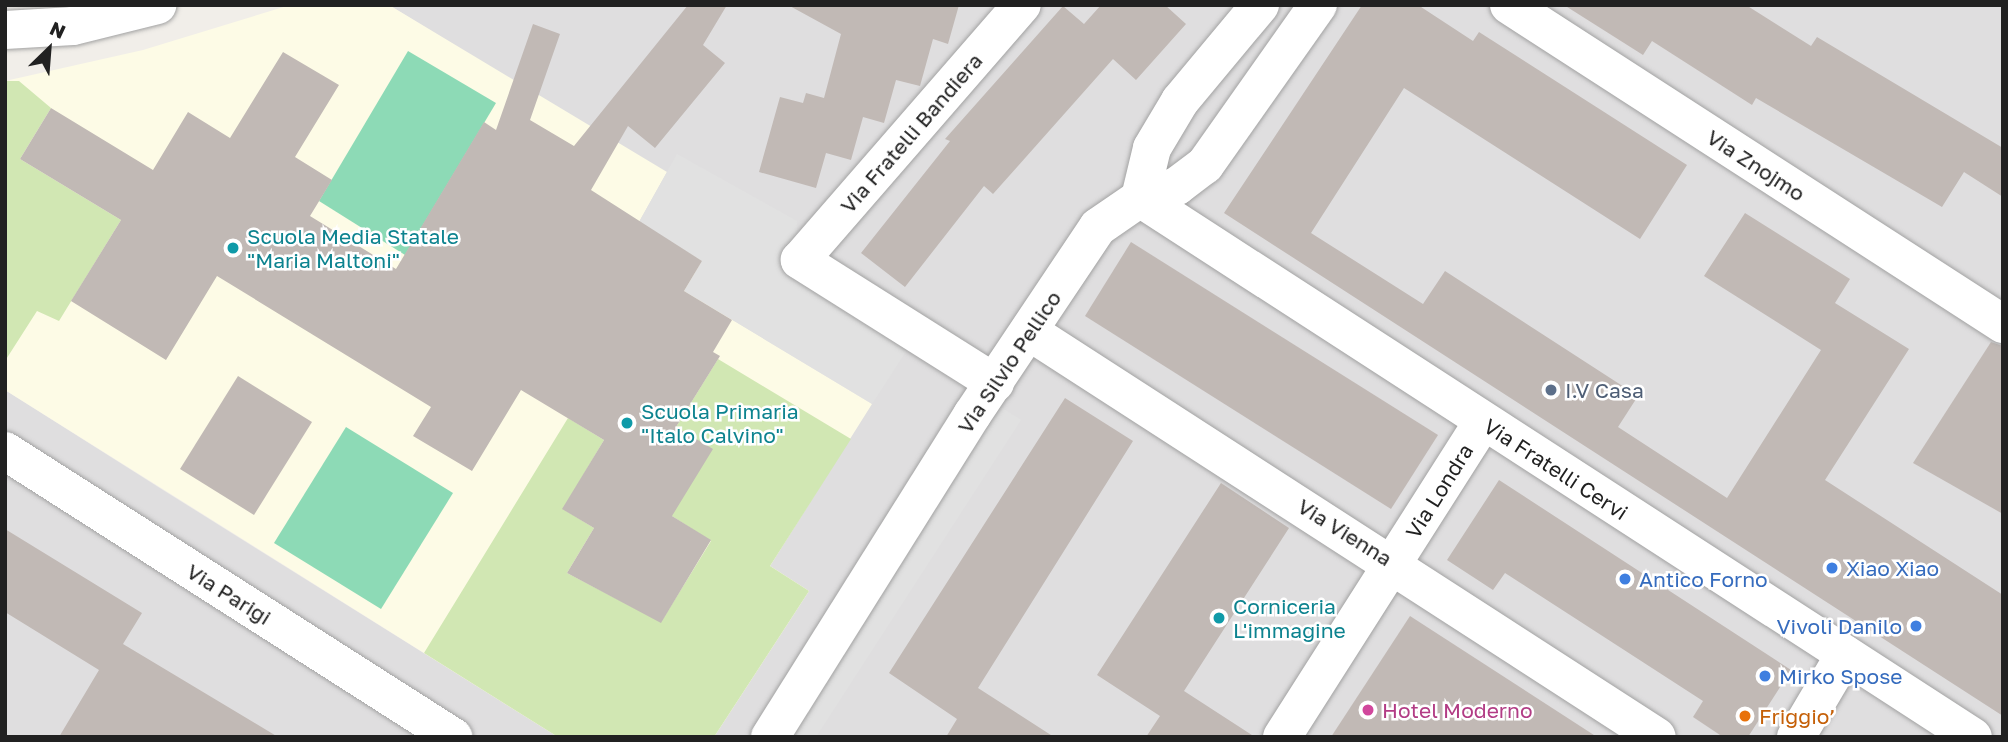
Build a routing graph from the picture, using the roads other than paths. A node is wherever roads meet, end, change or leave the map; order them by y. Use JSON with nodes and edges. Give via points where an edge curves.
{"nodes":[{"id":1,"x":157,"y":5,"type":"edge"},
{"id":2,"x":1021,"y":5,"type":"edge"},
{"id":3,"x":1260,"y":5,"type":"edge"},
{"id":4,"x":1318,"y":5,"type":"edge"},
{"id":5,"x":1509,"y":5,"type":"edge"},
{"id":6,"x":5,"y":30,"type":"edge"},
{"id":7,"x":1140,"y":198,"type":"junction"},
{"id":8,"x":2003,"y":324,"type":"edge"},
{"id":9,"x":1030,"y":332,"type":"junction"},
{"id":10,"x":995,"y":383,"type":"junction"},
{"id":11,"x":1483,"y":422,"type":"junction"},
{"id":12,"x":5,"y":451,"type":"edge"},
{"id":13,"x":1395,"y":562,"type":"junction"},
{"id":14,"x":1845,"y":654,"type":"junction"},
{"id":15,"x":453,"y":737,"type":"edge"},
{"id":16,"x":770,"y":737,"type":"edge"},
{"id":17,"x":1282,"y":737,"type":"edge"},
{"id":18,"x":1657,"y":737,"type":"edge"},
{"id":19,"x":1796,"y":737,"type":"edge"},
{"id":20,"x":1973,"y":737,"type":"edge"}],
"edges":[{"from":1,"to":6,"type":"street","via":[[72,26]]},
{"from":2,"to":10,"type":"street","name":"Via Fratelli Bandiera","via":[[800,260]]},
{"from":3,"to":7,"type":"street","via":[[1180,101],[1152,148]]},
{"from":4,"to":7,"type":"street","name":"Via Silvio Pellico","via":[[1205,165],[1177,186]]},
{"from":5,"to":8,"type":"street","name":"Via Znojmo"},
{"from":7,"to":9,"type":"street","name":"Via Silvio Pellico","via":[[1098,227]]},
{"from":7,"to":11,"type":"street","name":"Via Fratelli Cervi"},
{"from":9,"to":10,"type":"street","name":"Via Silvio Pellico"},
{"from":9,"to":13,"type":"street","name":"Via Vienna"},
{"from":10,"to":16,"type":"street","name":"Via Silvio Pellico"},
{"from":11,"to":13,"type":"street","name":"Via Londra"},
{"from":11,"to":14,"type":"street","name":"Via Fratelli Cervi"},
{"from":12,"to":15,"type":"street","name":"Via Parigi"},
{"from":13,"to":17,"type":"street","name":"Via Londra"},
{"from":13,"to":18,"type":"street","name":"Via Vienna"},
{"from":14,"to":19,"type":"street"},
{"from":14,"to":20,"type":"street","name":"Via Fratelli Cervi"}]}
